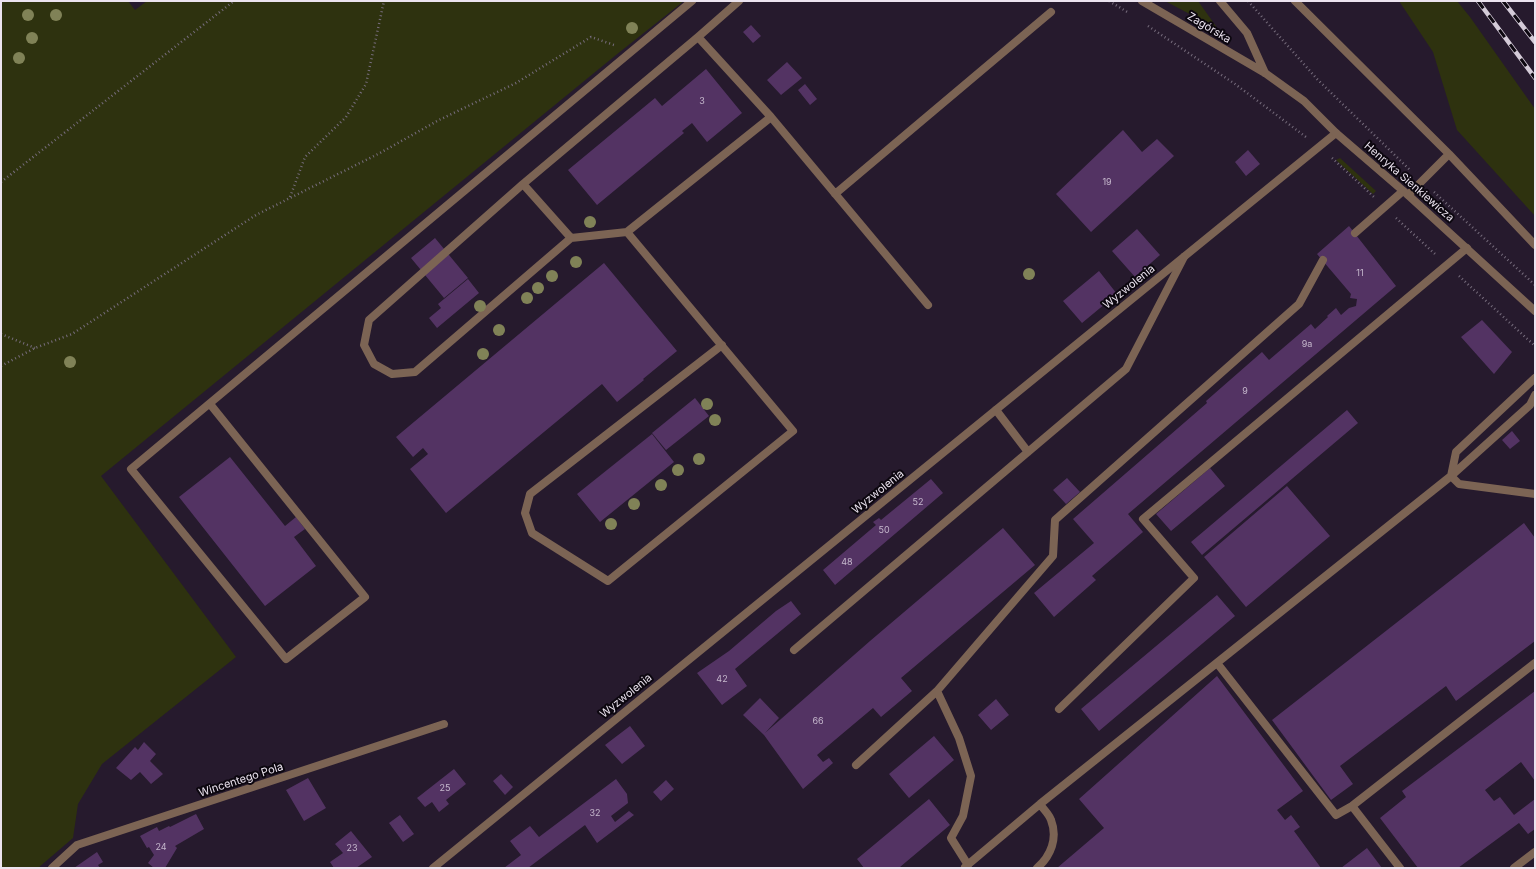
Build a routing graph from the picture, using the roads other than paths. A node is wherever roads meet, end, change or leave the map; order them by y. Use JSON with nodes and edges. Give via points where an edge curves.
{"nodes":[{"id":1,"x":692,"y":1,"type":"edge"},
{"id":2,"x":738,"y":1,"type":"edge"},
{"id":3,"x":1142,"y":1,"type":"edge"},
{"id":4,"x":1220,"y":1,"type":"edge"},
{"id":5,"x":1295,"y":1,"type":"edge"},
{"id":6,"x":1051,"y":12,"type":"dead end"},
{"id":7,"x":698,"y":37,"type":"junction"},
{"id":8,"x":1265,"y":73,"type":"junction"},
{"id":9,"x":771,"y":117,"type":"junction"},
{"id":10,"x":1336,"y":133,"type":"junction"},
{"id":11,"x":1449,"y":154,"type":"junction"},
{"id":12,"x":523,"y":184,"type":"junction"},
{"id":13,"x":1406,"y":193,"type":"junction"},
{"id":14,"x":836,"y":194,"type":"junction"},
{"id":15,"x":627,"y":232,"type":"junction"},
{"id":16,"x":1355,"y":234,"type":"dead end"},
{"id":17,"x":571,"y":238,"type":"junction"},
{"id":18,"x":1535,"y":245,"type":"edge"},
{"id":19,"x":1467,"y":248,"type":"junction"},
{"id":20,"x":1185,"y":256,"type":"junction"},
{"id":21,"x":1323,"y":260,"type":"dead end"},
{"id":22,"x":928,"y":305,"type":"dead end"},
{"id":23,"x":1535,"y":311,"type":"edge"},
{"id":24,"x":722,"y":344,"type":"junction"},
{"id":25,"x":1535,"y":378,"type":"edge"},
{"id":26,"x":1535,"y":395,"type":"edge"},
{"id":27,"x":210,"y":404,"type":"junction"},
{"id":28,"x":996,"y":410,"type":"junction"},
{"id":29,"x":1028,"y":452,"type":"junction"},
{"id":30,"x":1451,"y":476,"type":"junction"},
{"id":31,"x":1535,"y":494,"type":"edge"},
{"id":32,"x":794,"y":650,"type":"dead end"},
{"id":33,"x":1217,"y":663,"type":"junction"},
{"id":34,"x":1535,"y":663,"type":"edge"},
{"id":35,"x":937,"y":691,"type":"junction"},
{"id":36,"x":1059,"y":709,"type":"dead end"},
{"id":37,"x":444,"y":724,"type":"dead end"},
{"id":38,"x":856,"y":765,"type":"dead end"},
{"id":39,"x":1040,"y":804,"type":"junction"},
{"id":40,"x":1352,"y":806,"type":"junction"},
{"id":41,"x":1535,"y":852,"type":"edge"},
{"id":42,"x":966,"y":866,"type":"edge"},
{"id":43,"x":52,"y":868,"type":"edge"},
{"id":44,"x":433,"y":868,"type":"edge"},
{"id":45,"x":1037,"y":868,"type":"edge"},
{"id":46,"x":1400,"y":868,"type":"edge"},
{"id":47,"x":1514,"y":868,"type":"edge"}],
"edges":[{"from":1,"to":27,"type":"street"},
{"from":2,"to":7,"type":"street"},
{"from":3,"to":8,"type":"street","name":"Zagórska"},
{"from":4,"to":8,"type":"street","via":[[1247,33]]},
{"from":5,"to":11,"type":"street"},
{"from":6,"to":14,"type":"street"},
{"from":7,"to":9,"type":"street"},
{"from":7,"to":12,"type":"street"},
{"from":8,"to":10,"type":"street","name":"Henryka Sienkiewicza","via":[[1304,101]]},
{"from":9,"to":14,"type":"street"},
{"from":9,"to":15,"type":"street"},
{"from":10,"to":13,"type":"street","name":"Henryka Sienkiewicza"},
{"from":10,"to":20,"type":"street","name":"Wyzwolenia"},
{"from":11,"to":13,"type":"street"},
{"from":11,"to":18,"type":"street"},
{"from":12,"to":17,"type":"street"},
{"from":12,"to":17,"type":"street","via":[[369,320],[364,345],[374,364],[392,374],[415,372]]},
{"from":13,"to":16,"type":"street","via":[[1385,207]]},
{"from":13,"to":19,"type":"street","name":"Henryka Sienkiewicza"},
{"from":14,"to":22,"type":"street"},
{"from":15,"to":17,"type":"street"},
{"from":15,"to":24,"type":"street"},
{"from":19,"to":23,"type":"street","name":"Henryka Sienkiewicza"},
{"from":19,"to":36,"type":"street","via":[[1143,519],[1194,578]]},
{"from":20,"to":28,"type":"street","name":"Wyzwolenia"},
{"from":20,"to":29,"type":"street","via":[[1126,369]]},
{"from":21,"to":35,"type":"street","via":[[1299,304],[1055,520],[1053,556]]},
{"from":24,"to":24,"type":"street","via":[[793,431],[608,581],[532,533],[525,513],[530,494]]},
{"from":25,"to":30,"type":"street","via":[[1456,452]]},
{"from":26,"to":30,"type":"street","via":[[1530,405]]},
{"from":27,"to":27,"type":"street","via":[[365,597],[286,659],[131,469]]},
{"from":28,"to":29,"type":"street"},
{"from":28,"to":44,"type":"street","name":"Wyzwolenia"},
{"from":29,"to":32,"type":"street"},
{"from":30,"to":31,"type":"street","via":[[1459,484]]},
{"from":30,"to":33,"type":"street"},
{"from":33,"to":39,"type":"street"},
{"from":33,"to":40,"type":"street","via":[[1336,815]]},
{"from":34,"to":40,"type":"street"},
{"from":35,"to":38,"type":"street"},
{"from":35,"to":42,"type":"street","via":[[959,738],[971,776],[963,816],[951,838]]},
{"from":37,"to":43,"type":"street","name":"Wincentego Pola","via":[[77,845]]},
{"from":39,"to":42,"type":"street"},
{"from":39,"to":45,"type":"street","via":[[1051,819],[1054,836],[1052,849]]},
{"from":40,"to":46,"type":"street"},
{"from":41,"to":47,"type":"street"}]}
